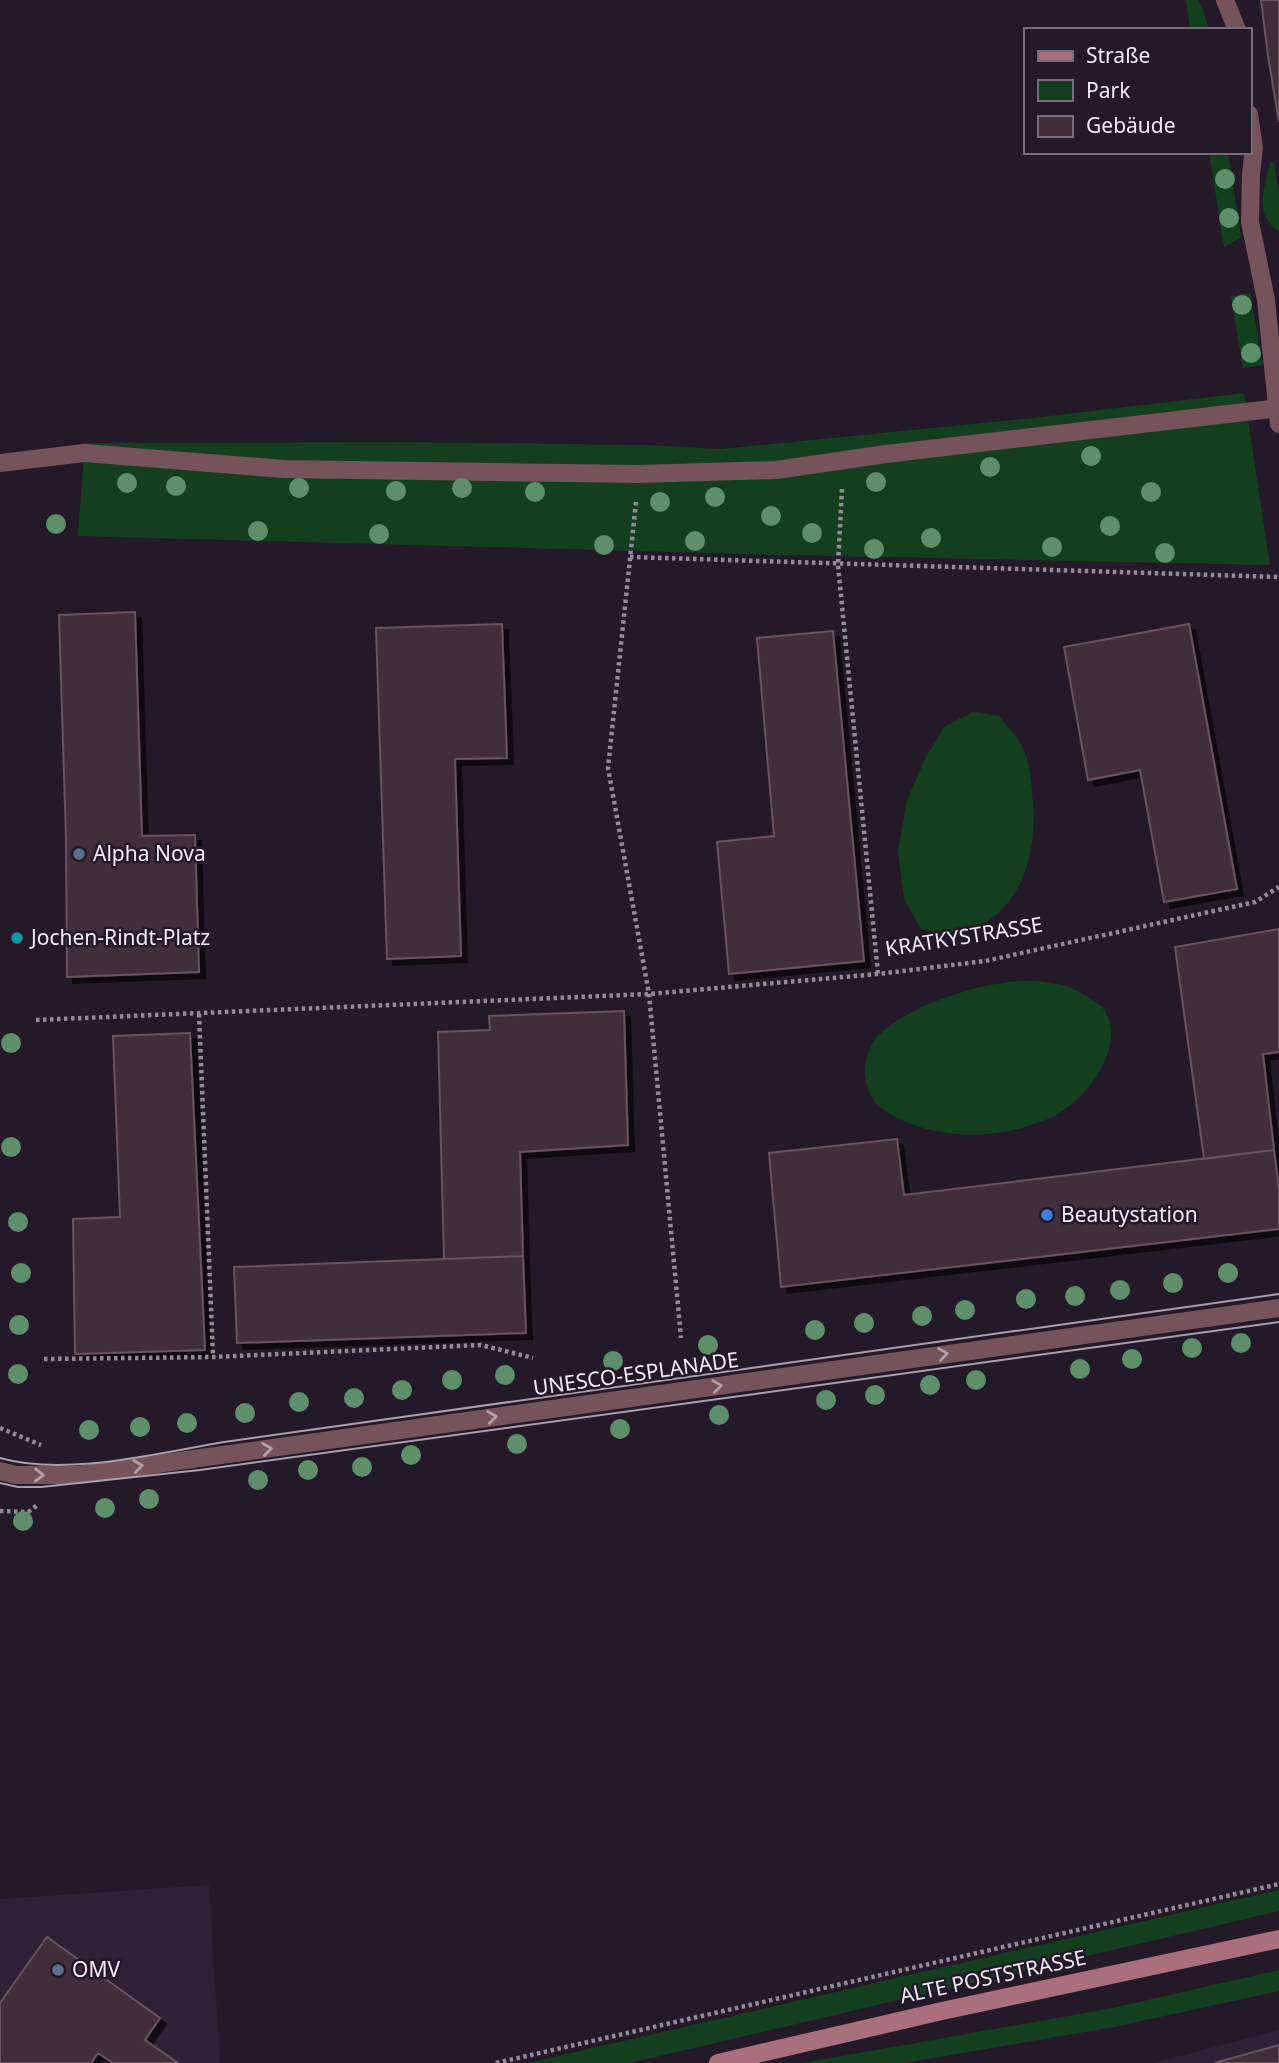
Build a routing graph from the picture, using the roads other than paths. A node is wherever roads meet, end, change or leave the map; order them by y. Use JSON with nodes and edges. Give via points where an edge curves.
{"nodes":[{"id":1,"x":1225,"y":0,"type":"edge"},
{"id":2,"x":1236,"y":28,"type":"edge"},
{"id":3,"x":1251,"y":128,"type":"edge"},
{"id":4,"x":1278,"y":413,"type":"edge"},
{"id":5,"x":0,"y":463,"type":"edge"},
{"id":6,"x":1279,"y":1308,"type":"edge"},
{"id":7,"x":0,"y":1471,"type":"edge"},
{"id":8,"x":1279,"y":1939,"type":"edge"},
{"id":9,"x":718,"y":2063,"type":"edge"}],
"edges":[{"from":1,"to":2,"type":"street"},
{"from":3,"to":4,"type":"street","via":[[1250,222],[1266,300]]},
{"from":4,"to":5,"type":"street","via":[[776,470],[639,474],[284,469],[85,453]]},
{"from":7,"to":6,"type":"street","name":"UNESCO-ESPLANADE","one_way":true,"via":[[78,1475]]},
{"from":8,"to":9,"type":"main road","name":"ALTE POSTSTRASSE"}]}
